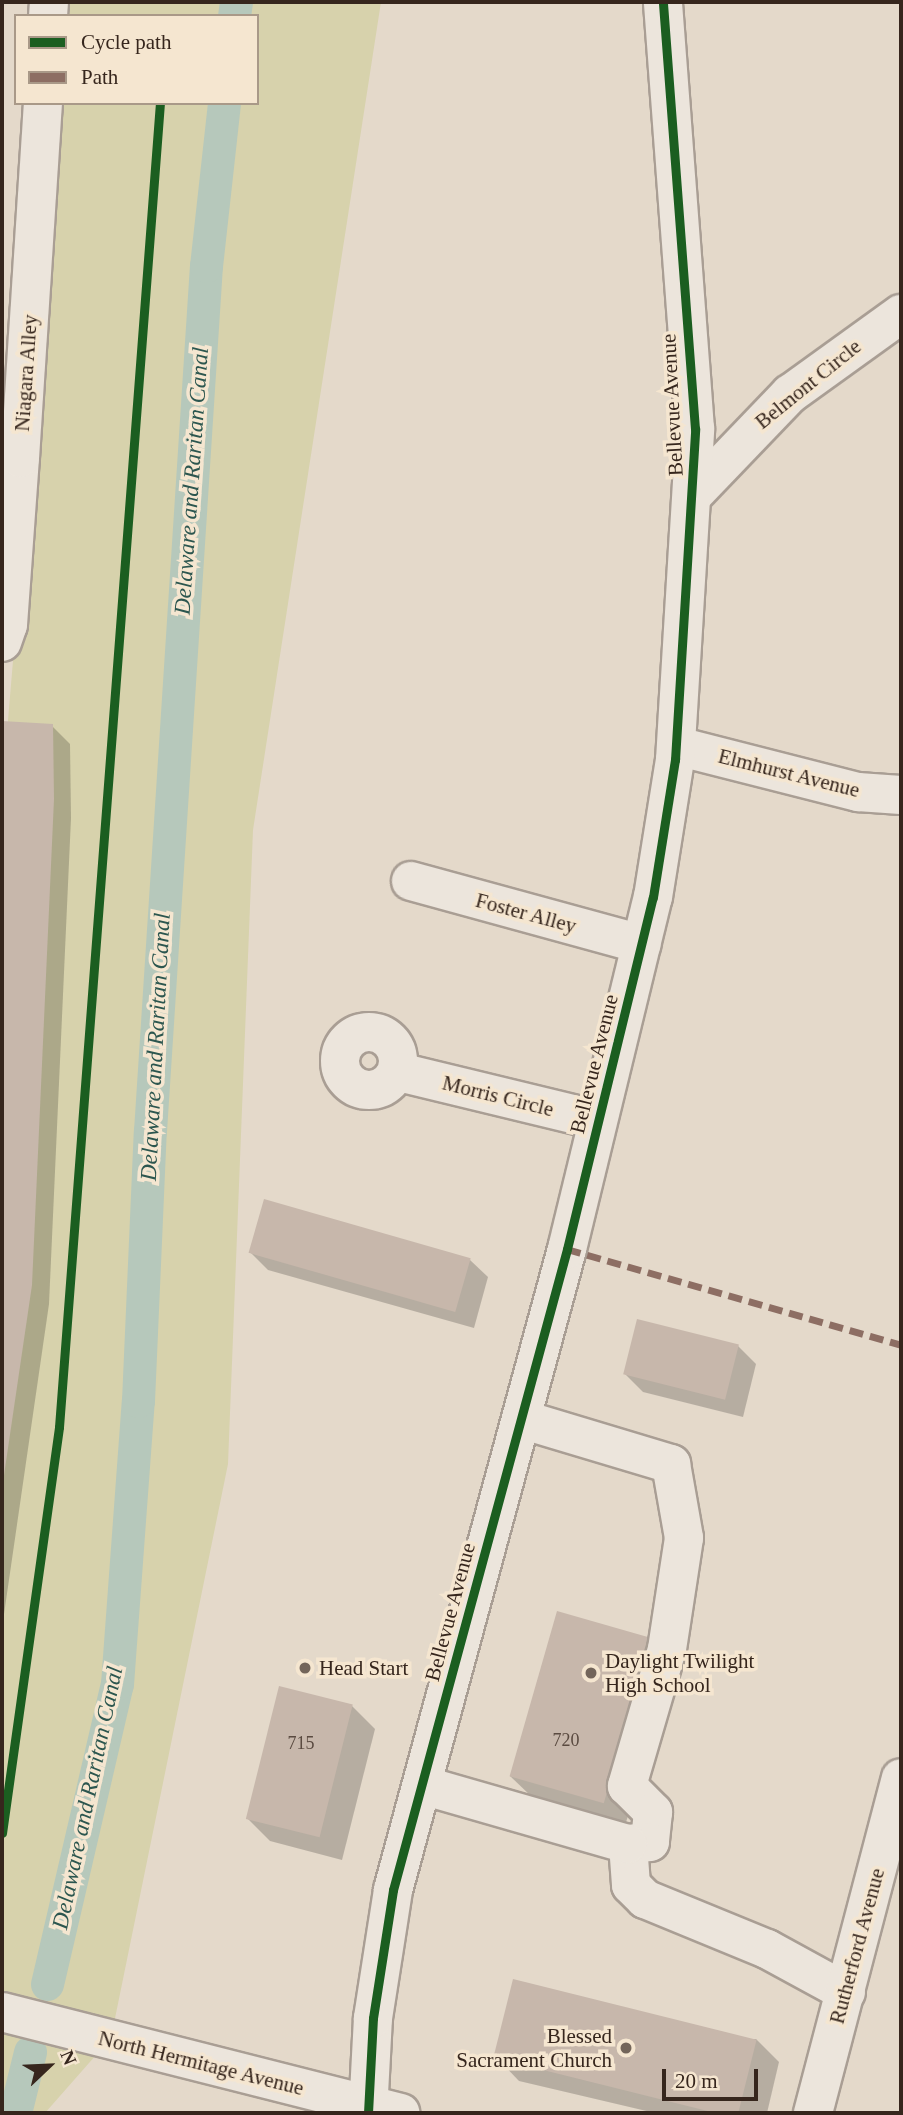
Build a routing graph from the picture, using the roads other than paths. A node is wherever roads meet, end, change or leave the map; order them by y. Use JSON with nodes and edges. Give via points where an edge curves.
{"nodes":[{"id":1,"x":663,"y":2,"type":"edge"},
{"id":2,"x":43,"y":105,"type":"edge"},
{"id":3,"x":901,"y":314,"type":"edge"},
{"id":4,"x":694,"y":494,"type":"junction"},
{"id":5,"x":2,"y":642,"type":"edge"},
{"id":6,"x":677,"y":746,"type":"junction"},
{"id":7,"x":901,"y":795,"type":"edge"},
{"id":8,"x":411,"y":881,"type":"dead end"},
{"id":9,"x":642,"y":944,"type":"junction"},
{"id":10,"x":399,"y":1072,"type":"dead end"},
{"id":11,"x":597,"y":1120,"type":"junction"},
{"id":12,"x":521,"y":1419,"type":"junction"},
{"id":13,"x":901,"y":1778,"type":"edge"},
{"id":14,"x":422,"y":1785,"type":"junction"},
{"id":15,"x":628,"y":1843,"type":"junction"},
{"id":16,"x":846,"y":1992,"type":"junction"},
{"id":17,"x":2,"y":2012,"type":"edge"},
{"id":18,"x":379,"y":2111,"type":"edge"},
{"id":19,"x":813,"y":2113,"type":"edge"}],
"edges":[{"from":1,"to":4,"type":"street","name":"Bellevue Avenue","via":[[695,429]]},
{"from":2,"to":5,"type":"street","name":"Niagara Alley","via":[[8,625]]},
{"from":3,"to":4,"type":"street","name":"Belmont Circle","via":[[790,394]]},
{"from":4,"to":6,"type":"street","name":"Bellevue Avenue"},
{"from":6,"to":7,"type":"street","name":"Elmhurst Avenue","via":[[858,792]]},
{"from":6,"to":9,"type":"street","name":"Bellevue Avenue"},
{"from":8,"to":9,"type":"street","name":"Foster Alley"},
{"from":9,"to":11,"type":"street","name":"Bellevue Avenue"},
{"from":10,"to":11,"type":"street","name":"Morris Circle"},
{"from":11,"to":12,"type":"street","name":"Bellevue Avenue"},
{"from":12,"to":14,"type":"street","name":"Bellevue Avenue"},
{"from":12,"to":15,"type":"street","via":[[671,1464],[684,1538],[667,1649],[627,1786],[653,1812],[650,1842]]},
{"from":13,"to":16,"type":"street","name":"Rutherford Avenue"},
{"from":14,"to":15,"type":"street"},
{"from":14,"to":18,"type":"street","name":"Bellevue Avenue","via":[[381,1953],[373,2018]]},
{"from":15,"to":16,"type":"street","via":[[631,1885],[645,1899],[767,1949]]},
{"from":16,"to":19,"type":"street","name":"Rutherford Avenue"},
{"from":17,"to":18,"type":"street","name":"North Hermitage Avenue"}]}
